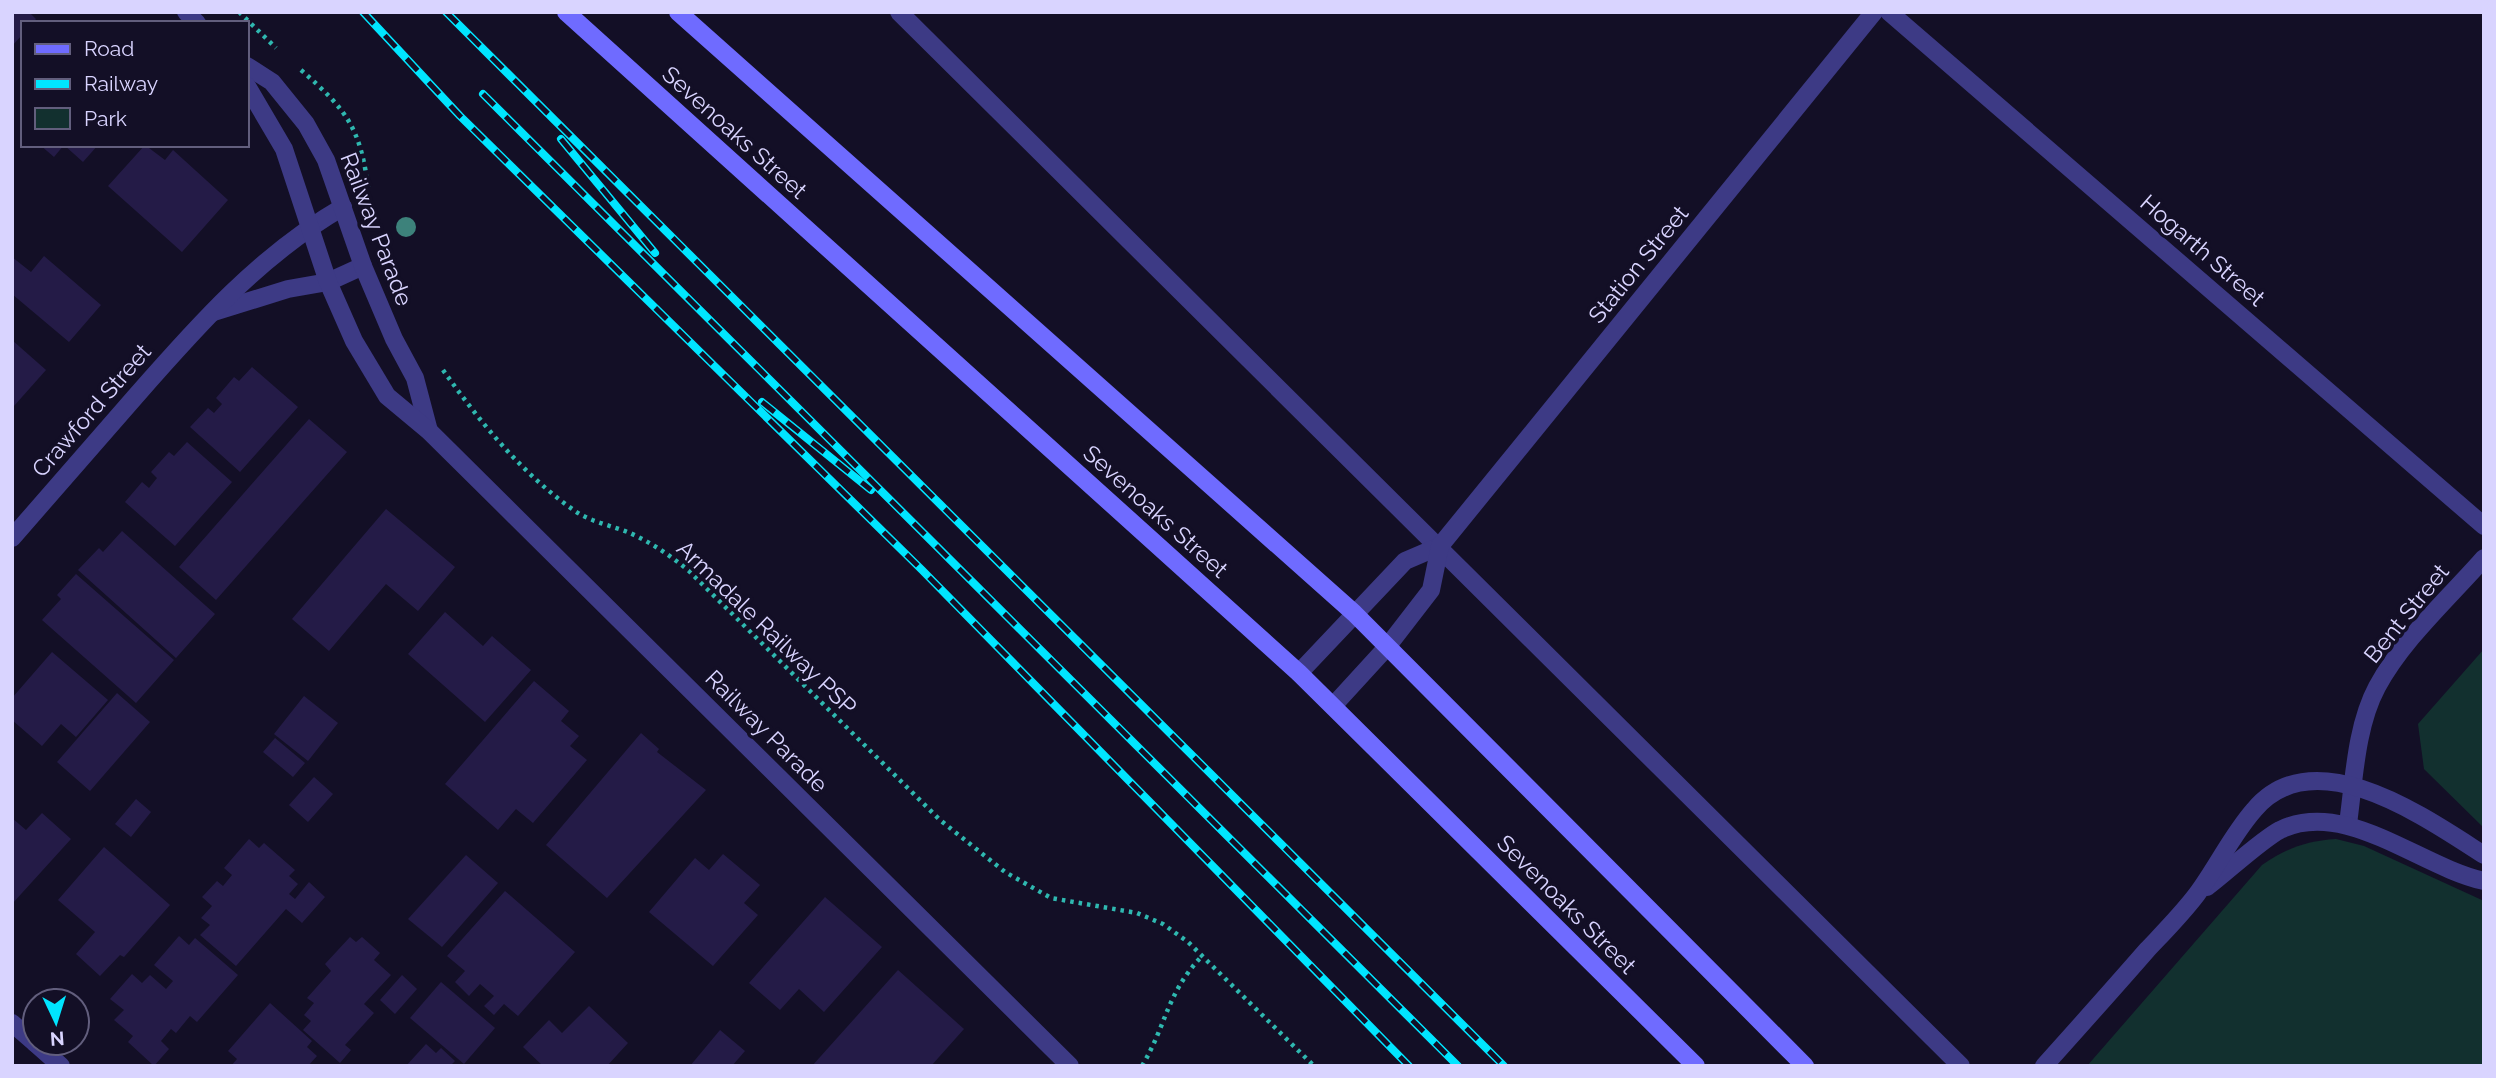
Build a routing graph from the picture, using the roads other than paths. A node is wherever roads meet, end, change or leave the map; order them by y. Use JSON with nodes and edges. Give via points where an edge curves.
{"nodes":[{"id":1,"x":566,"y":12,"type":"edge"},
{"id":2,"x":678,"y":12,"type":"edge"},
{"id":3,"x":899,"y":12,"type":"edge"},
{"id":4,"x":1874,"y":12,"type":"edge"},
{"id":5,"x":1889,"y":12,"type":"edge"},
{"id":6,"x":248,"y":67,"type":"edge"},
{"id":7,"x":248,"y":88,"type":"edge"},
{"id":8,"x":343,"y":207,"type":"junction"},
{"id":9,"x":310,"y":227,"type":"junction"},
{"id":10,"x":363,"y":266,"type":"junction"},
{"id":11,"x":328,"y":282,"type":"junction"},
{"id":12,"x":207,"y":314,"type":"junction"},
{"id":13,"x":429,"y":431,"type":"junction"},
{"id":14,"x":2484,"y":526,"type":"edge"},
{"id":15,"x":12,"y":538,"type":"edge"},
{"id":16,"x":1440,"y":546,"type":"junction"},
{"id":17,"x":2484,"y":558,"type":"edge"},
{"id":18,"x":1354,"y":613,"type":"junction"},
{"id":19,"x":1387,"y":647,"type":"junction"},
{"id":20,"x":1299,"y":673,"type":"junction"},
{"id":21,"x":1333,"y":706,"type":"junction"},
{"id":22,"x":2353,"y":785,"type":"junction"},
{"id":23,"x":2348,"y":824,"type":"junction"},
{"id":24,"x":2484,"y":855,"type":"edge"},
{"id":25,"x":2484,"y":881,"type":"edge"},
{"id":26,"x":2196,"y":895,"type":"junction"},
{"id":27,"x":1070,"y":1066,"type":"edge"},
{"id":28,"x":1696,"y":1066,"type":"edge"},
{"id":29,"x":1805,"y":1066,"type":"edge"},
{"id":30,"x":1961,"y":1066,"type":"edge"},
{"id":31,"x":2045,"y":1066,"type":"edge"}],
"edges":[{"from":1,"to":20,"type":"main road","name":"Sevenoaks Street"},
{"from":2,"to":18,"type":"main road"},
{"from":3,"to":16,"type":"street"},
{"from":4,"to":16,"type":"street","name":"Station Street"},
{"from":5,"to":14,"type":"street","name":"Hogarth Street"},
{"from":6,"to":8,"type":"street","name":"Railway Parade","via":[[272,82],[306,124],[326,160]]},
{"from":7,"to":9,"type":"street","name":"Railway Parade","via":[[284,149]]},
{"from":8,"to":9,"type":"street","name":"Crawford Street"},
{"from":8,"to":10,"type":"street","name":"Railway Parade"},
{"from":9,"to":11,"type":"street","name":"Railway Parade"},
{"from":9,"to":12,"type":"street","name":"Crawford Street"},
{"from":10,"to":11,"type":"street"},
{"from":10,"to":13,"type":"street","name":"Railway Parade","via":[[415,378]]},
{"from":11,"to":12,"type":"street"},
{"from":11,"to":13,"type":"street","name":"Railway Parade","via":[[354,341],[387,396]]},
{"from":12,"to":15,"type":"street","name":"Crawford Street"},
{"from":13,"to":27,"type":"street","name":"Railway Parade"},
{"from":16,"to":18,"type":"street","name":"Station Street","via":[[1405,561]]},
{"from":16,"to":19,"type":"street","name":"Station Street","via":[[1431,590]]},
{"from":16,"to":30,"type":"street"},
{"from":17,"to":22,"type":"street","name":"Bent Street","via":[[2394,661],[2376,689]]},
{"from":18,"to":19,"type":"main road"},
{"from":18,"to":20,"type":"street","name":"Station Street"},
{"from":19,"to":21,"type":"street","name":"Station Street"},
{"from":19,"to":29,"type":"main road"},
{"from":20,"to":21,"type":"main road","name":"Sevenoaks Street"},
{"from":21,"to":28,"type":"main road","name":"Sevenoaks Street"},
{"from":22,"to":23,"type":"street","name":"Bent Street"},
{"from":22,"to":24,"type":"street","via":[[2395,802]]},
{"from":22,"to":26,"type":"street","via":[[2297,783],[2276,792],[2255,808]]},
{"from":23,"to":25,"type":"street","via":[[2456,875]]},
{"from":23,"to":26,"type":"street","via":[[2312,821],[2278,831]]},
{"from":26,"to":31,"type":"street"}]}
